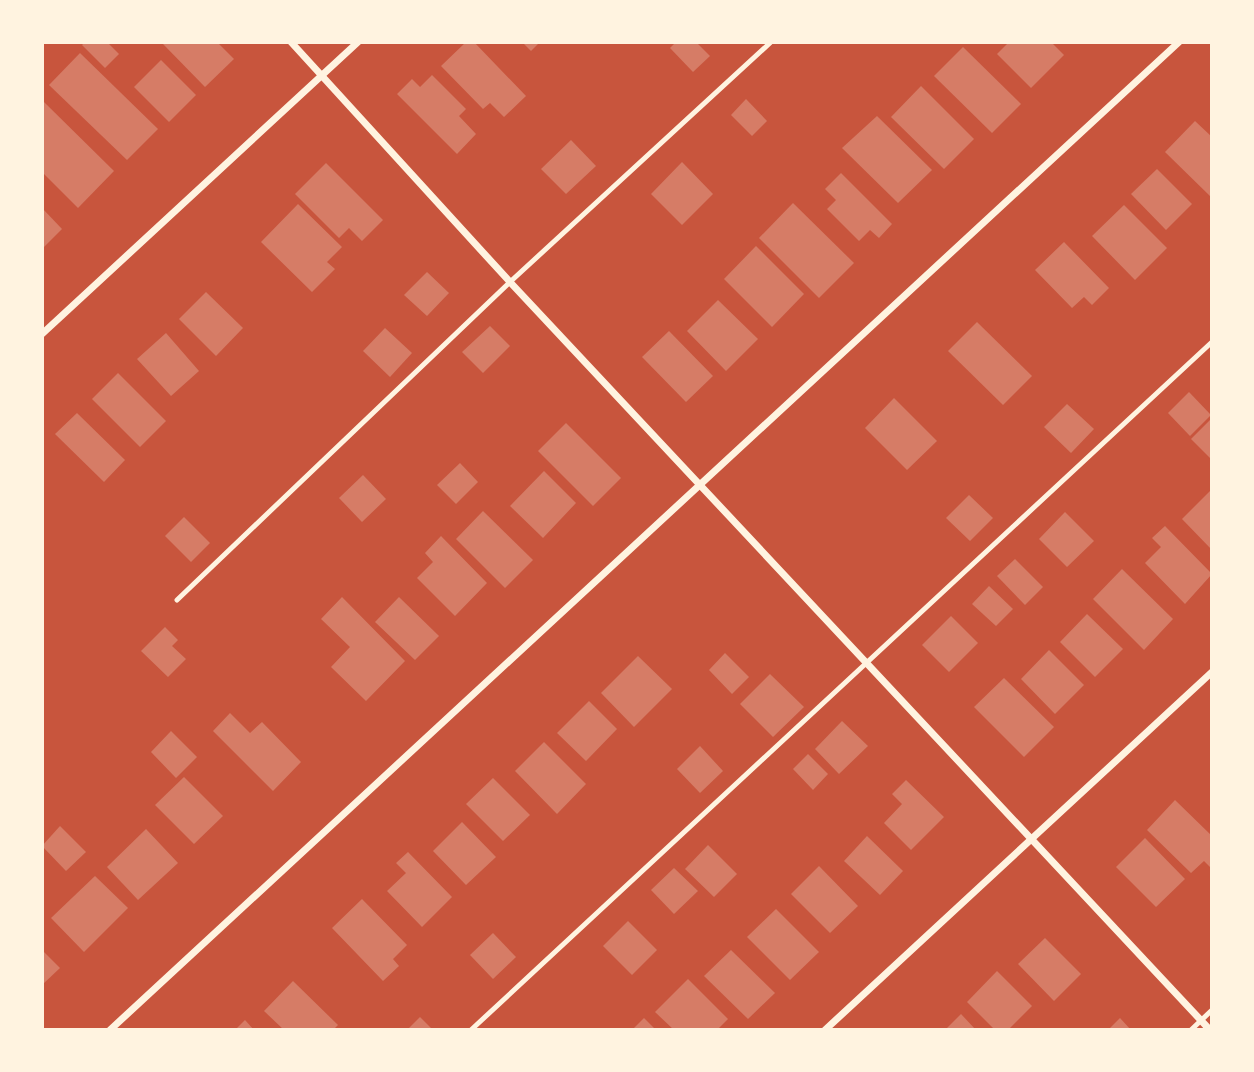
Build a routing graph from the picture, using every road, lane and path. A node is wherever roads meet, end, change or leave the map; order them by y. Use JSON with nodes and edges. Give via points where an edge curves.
{"nodes":[{"id":1,"x":291,"y":42,"type":"edge"},
{"id":2,"x":358,"y":42,"type":"edge"},
{"id":3,"x":771,"y":42,"type":"edge"},
{"id":4,"x":1180,"y":42,"type":"edge"},
{"id":5,"x":322,"y":76,"type":"junction"},
{"id":6,"x":510,"y":282,"type":"junction"},
{"id":7,"x":42,"y":334,"type":"edge"},
{"id":8,"x":1212,"y":342,"type":"edge"},
{"id":9,"x":701,"y":485,"type":"junction"},
{"id":10,"x":177,"y":600,"type":"dead end"},
{"id":11,"x":867,"y":664,"type":"junction"},
{"id":12,"x":1212,"y":672,"type":"edge"},
{"id":13,"x":1031,"y":839,"type":"junction"},
{"id":14,"x":1212,"y":1010,"type":"edge"},
{"id":15,"x":1201,"y":1021,"type":"junction"},
{"id":16,"x":110,"y":1030,"type":"edge"},
{"id":17,"x":471,"y":1030,"type":"edge"},
{"id":18,"x":825,"y":1030,"type":"edge"},
{"id":19,"x":1191,"y":1030,"type":"edge"},
{"id":20,"x":1210,"y":1030,"type":"edge"}],
"edges":[{"from":1,"to":5,"type":"street"},
{"from":2,"to":5,"type":"street"},
{"from":3,"to":6,"type":"lane"},
{"from":4,"to":9,"type":"street"},
{"from":5,"to":6,"type":"street"},
{"from":5,"to":7,"type":"street"},
{"from":6,"to":9,"type":"street"},
{"from":6,"to":10,"type":"lane"},
{"from":8,"to":11,"type":"lane"},
{"from":9,"to":11,"type":"street"},
{"from":9,"to":16,"type":"street"},
{"from":11,"to":13,"type":"street"},
{"from":11,"to":17,"type":"lane"},
{"from":12,"to":13,"type":"street"},
{"from":13,"to":15,"type":"street"},
{"from":13,"to":18,"type":"street"},
{"from":14,"to":15,"type":"lane"},
{"from":15,"to":19,"type":"lane"},
{"from":15,"to":20,"type":"street"}]}
